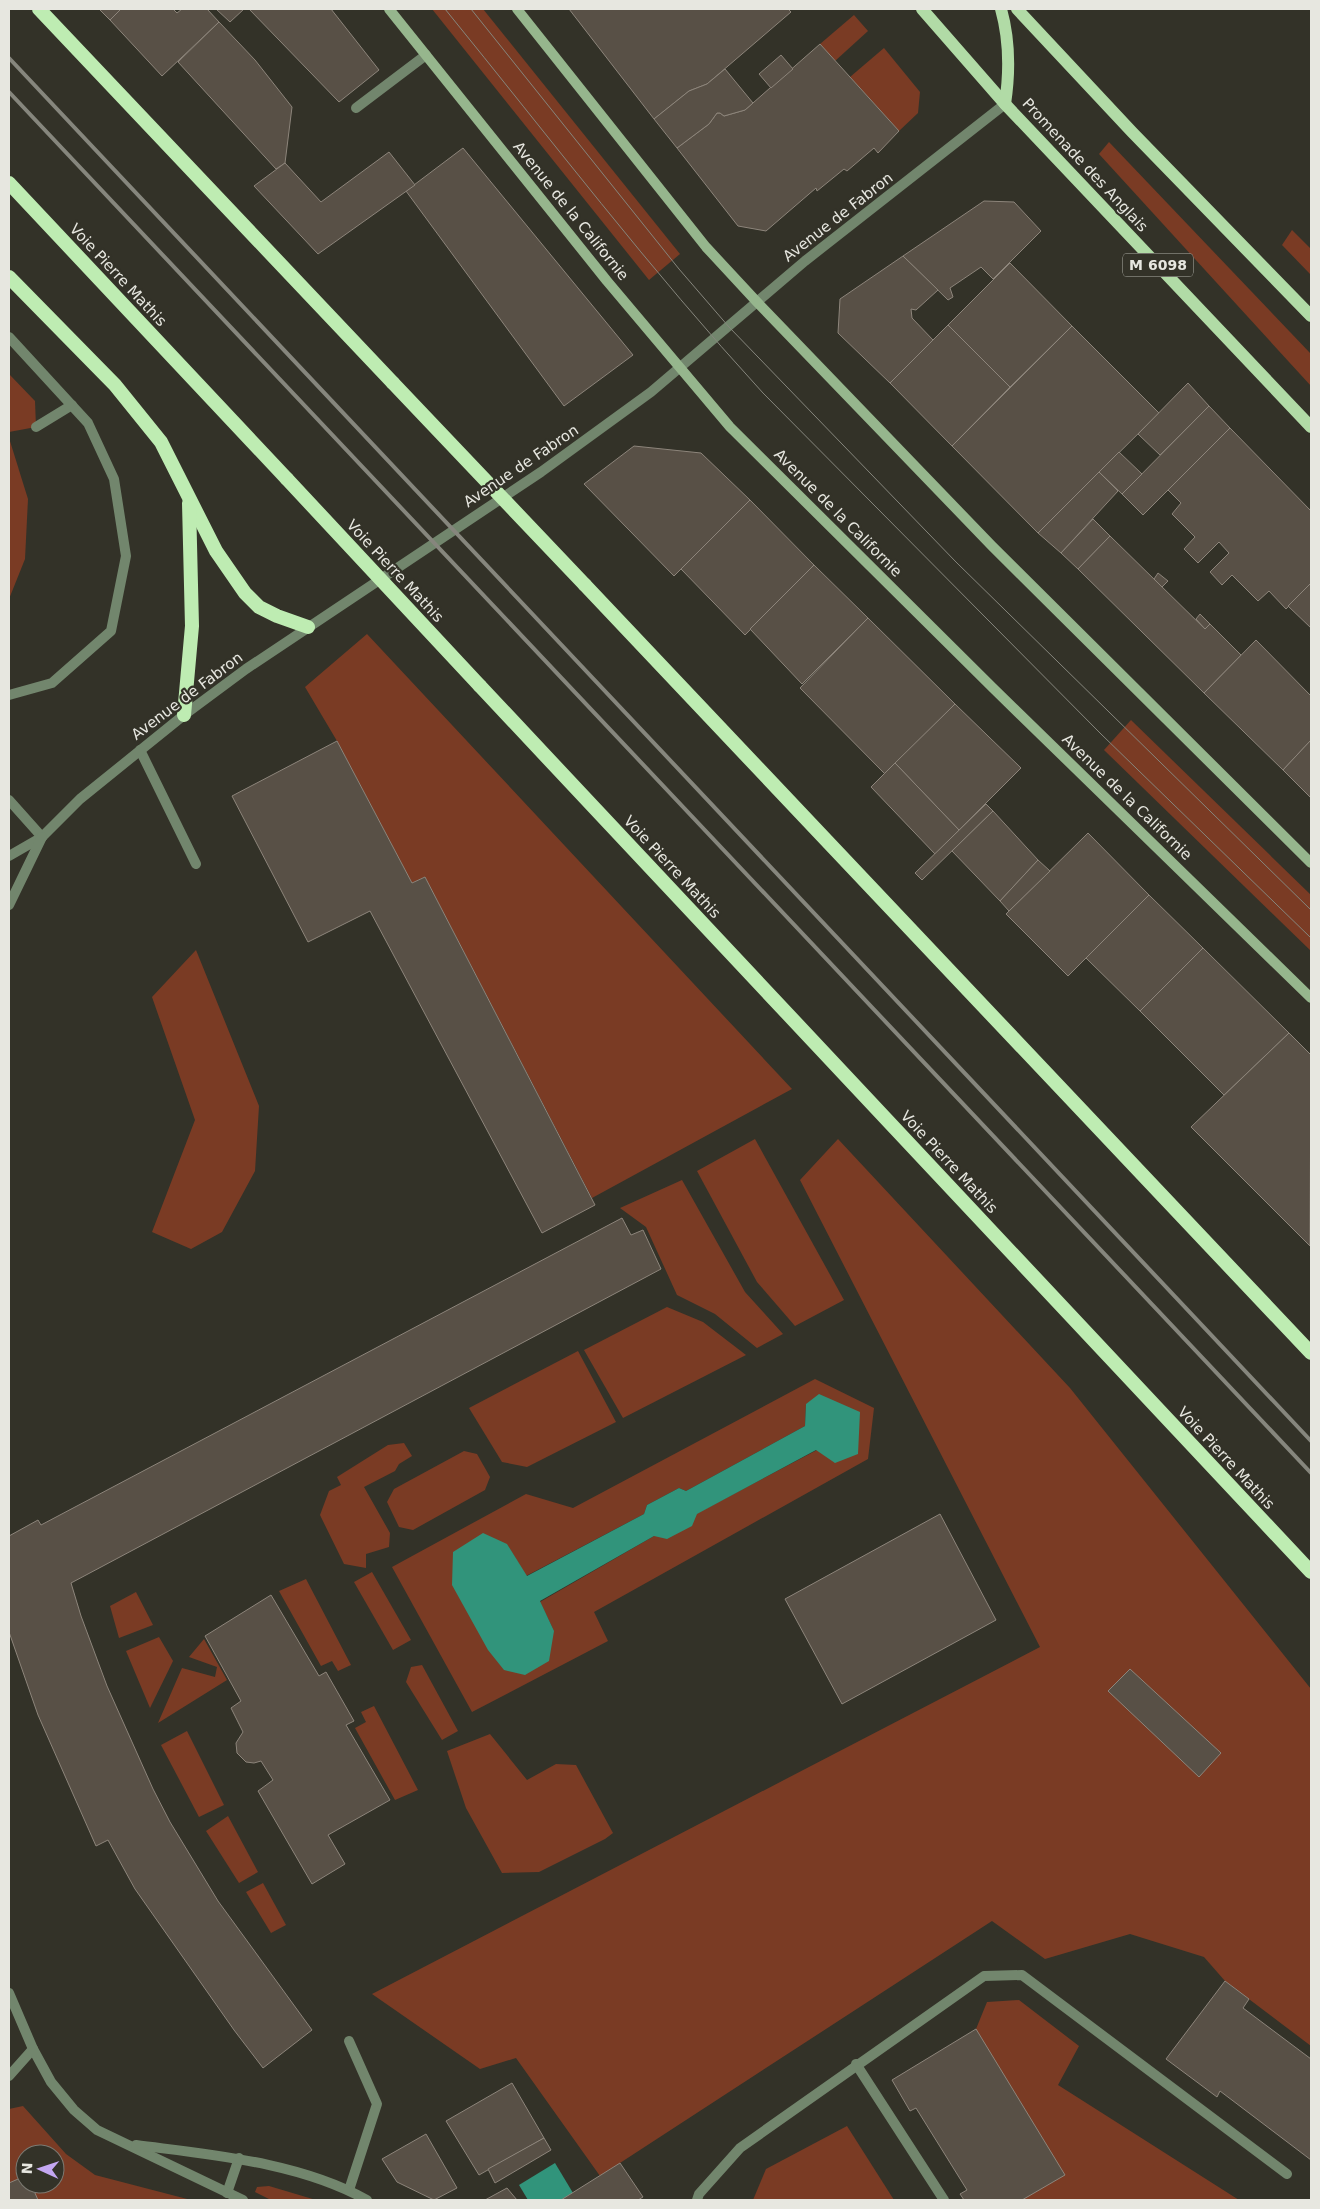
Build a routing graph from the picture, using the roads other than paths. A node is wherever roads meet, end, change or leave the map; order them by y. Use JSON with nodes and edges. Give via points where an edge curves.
{"nodes":[{"id":1,"x":38,"y":9,"type":"edge"},
{"id":2,"x":389,"y":9,"type":"edge"},
{"id":3,"x":517,"y":9,"type":"edge"},
{"id":4,"x":922,"y":9,"type":"edge"},
{"id":5,"x":1001,"y":9,"type":"edge"},
{"id":6,"x":1017,"y":9,"type":"edge"},
{"id":7,"x":426,"y":55,"type":"junction"},
{"id":8,"x":1005,"y":104,"type":"junction"},
{"id":9,"x":356,"y":108,"type":"dead end"},
{"id":10,"x":9,"y":183,"type":"edge"},
{"id":11,"x":9,"y":277,"type":"edge"},
{"id":12,"x":757,"y":302,"type":"junction"},
{"id":13,"x":1311,"y":316,"type":"edge"},
{"id":14,"x":9,"y":337,"type":"edge"},
{"id":15,"x":681,"y":367,"type":"junction"},
{"id":16,"x":72,"y":405,"type":"junction"},
{"id":17,"x":36,"y":427,"type":"dead end"},
{"id":18,"x":1311,"y":427,"type":"edge"},
{"id":19,"x":189,"y":500,"type":"junction"},
{"id":20,"x":308,"y":626,"type":"junction"},
{"id":21,"x":9,"y":695,"type":"edge"},
{"id":22,"x":184,"y":715,"type":"junction"},
{"id":23,"x":140,"y":750,"type":"junction"},
{"id":24,"x":9,"y":800,"type":"edge"},
{"id":25,"x":42,"y":837,"type":"junction"},
{"id":26,"x":9,"y":856,"type":"edge"},
{"id":27,"x":1311,"y":863,"type":"edge"},
{"id":28,"x":196,"y":864,"type":"dead end"},
{"id":29,"x":9,"y":905,"type":"edge"},
{"id":30,"x":1311,"y":998,"type":"edge"},
{"id":31,"x":1311,"y":1353,"type":"edge"},
{"id":32,"x":1311,"y":1572,"type":"edge"},
{"id":33,"x":9,"y":1993,"type":"edge"},
{"id":34,"x":349,"y":2041,"type":"dead end"},
{"id":35,"x":34,"y":2049,"type":"junction"},
{"id":36,"x":856,"y":2064,"type":"junction"},
{"id":37,"x":9,"y":2076,"type":"edge"},
{"id":38,"x":128,"y":2144,"type":"junction"},
{"id":39,"x":238,"y":2158,"type":"junction"},
{"id":40,"x":1287,"y":2174,"type":"dead end"},
{"id":41,"x":349,"y":2190,"type":"junction"},
{"id":42,"x":227,"y":2194,"type":"junction"},
{"id":43,"x":243,"y":2200,"type":"edge"},
{"id":44,"x":367,"y":2200,"type":"edge"},
{"id":45,"x":697,"y":2200,"type":"edge"},
{"id":46,"x":944,"y":2200,"type":"edge"}],
"edges":[{"from":1,"to":31,"type":"highway","bridge":true},
{"from":2,"to":7,"type":"main road","name":"Avenue de la Californie"},
{"from":3,"to":12,"type":"main road","via":[[706,247]]},
{"from":4,"to":8,"type":"main road","name":"Promenade des Anglais","number":"M 6098"},
{"from":5,"to":8,"type":"main road","via":[[1010,72]]},
{"from":6,"to":13,"type":"main road"},
{"from":7,"to":9,"type":"street"},
{"from":7,"to":15,"type":"main road","name":"Avenue de la Californie","via":[[607,281]]},
{"from":8,"to":12,"type":"street","name":"Avenue de Fabron"},
{"from":8,"to":18,"type":"main road","name":"Promenade des Anglais","number":"M 6098"},
{"from":10,"to":32,"type":"highway","name":"Voie Pierre Mathis","bridge":true},
{"from":11,"to":19,"type":"highway","via":[[121,392],[161,442]]},
{"from":12,"to":15,"type":"street","name":"Avenue de Fabron"},
{"from":12,"to":27,"type":"main road","via":[[992,546]]},
{"from":14,"to":16,"type":"street"},
{"from":15,"to":20,"type":"street","name":"Avenue de Fabron","via":[[541,472]]},
{"from":15,"to":30,"type":"main road","name":"Avenue de la Californie","via":[[730,427]]},
{"from":16,"to":17,"type":"street"},
{"from":16,"to":21,"type":"street","via":[[88,423],[114,479],[126,556],[110,631],[52,683]]},
{"from":19,"to":20,"type":"highway","via":[[216,551],[245,593],[259,607]]},
{"from":19,"to":22,"type":"highway","via":[[192,626]]},
{"from":20,"to":22,"type":"street","name":"Avenue de Fabron"},
{"from":22,"to":23,"type":"street","name":"Avenue de Fabron"},
{"from":23,"to":25,"type":"street","name":"Avenue de Fabron","via":[[80,799]]},
{"from":23,"to":28,"type":"street"},
{"from":24,"to":25,"type":"street"},
{"from":25,"to":26,"type":"street","name":"Avenue de Fabron"},
{"from":25,"to":29,"type":"street","name":"Avenue de Fabron"},
{"from":33,"to":35,"type":"street"},
{"from":34,"to":41,"type":"street","via":[[377,2104]]},
{"from":35,"to":37,"type":"street"},
{"from":35,"to":38,"type":"street","via":[[51,2082],[74,2110],[97,2130]]},
{"from":36,"to":40,"type":"street","via":[[984,1976],[1022,1975]]},
{"from":36,"to":45,"type":"street","via":[[740,2148]]},
{"from":36,"to":46,"type":"street"},
{"from":38,"to":39,"type":"street"},
{"from":38,"to":42,"type":"street"},
{"from":39,"to":41,"type":"street"},
{"from":39,"to":42,"type":"street"},
{"from":41,"to":44,"type":"street"},
{"from":42,"to":43,"type":"street"}]}
